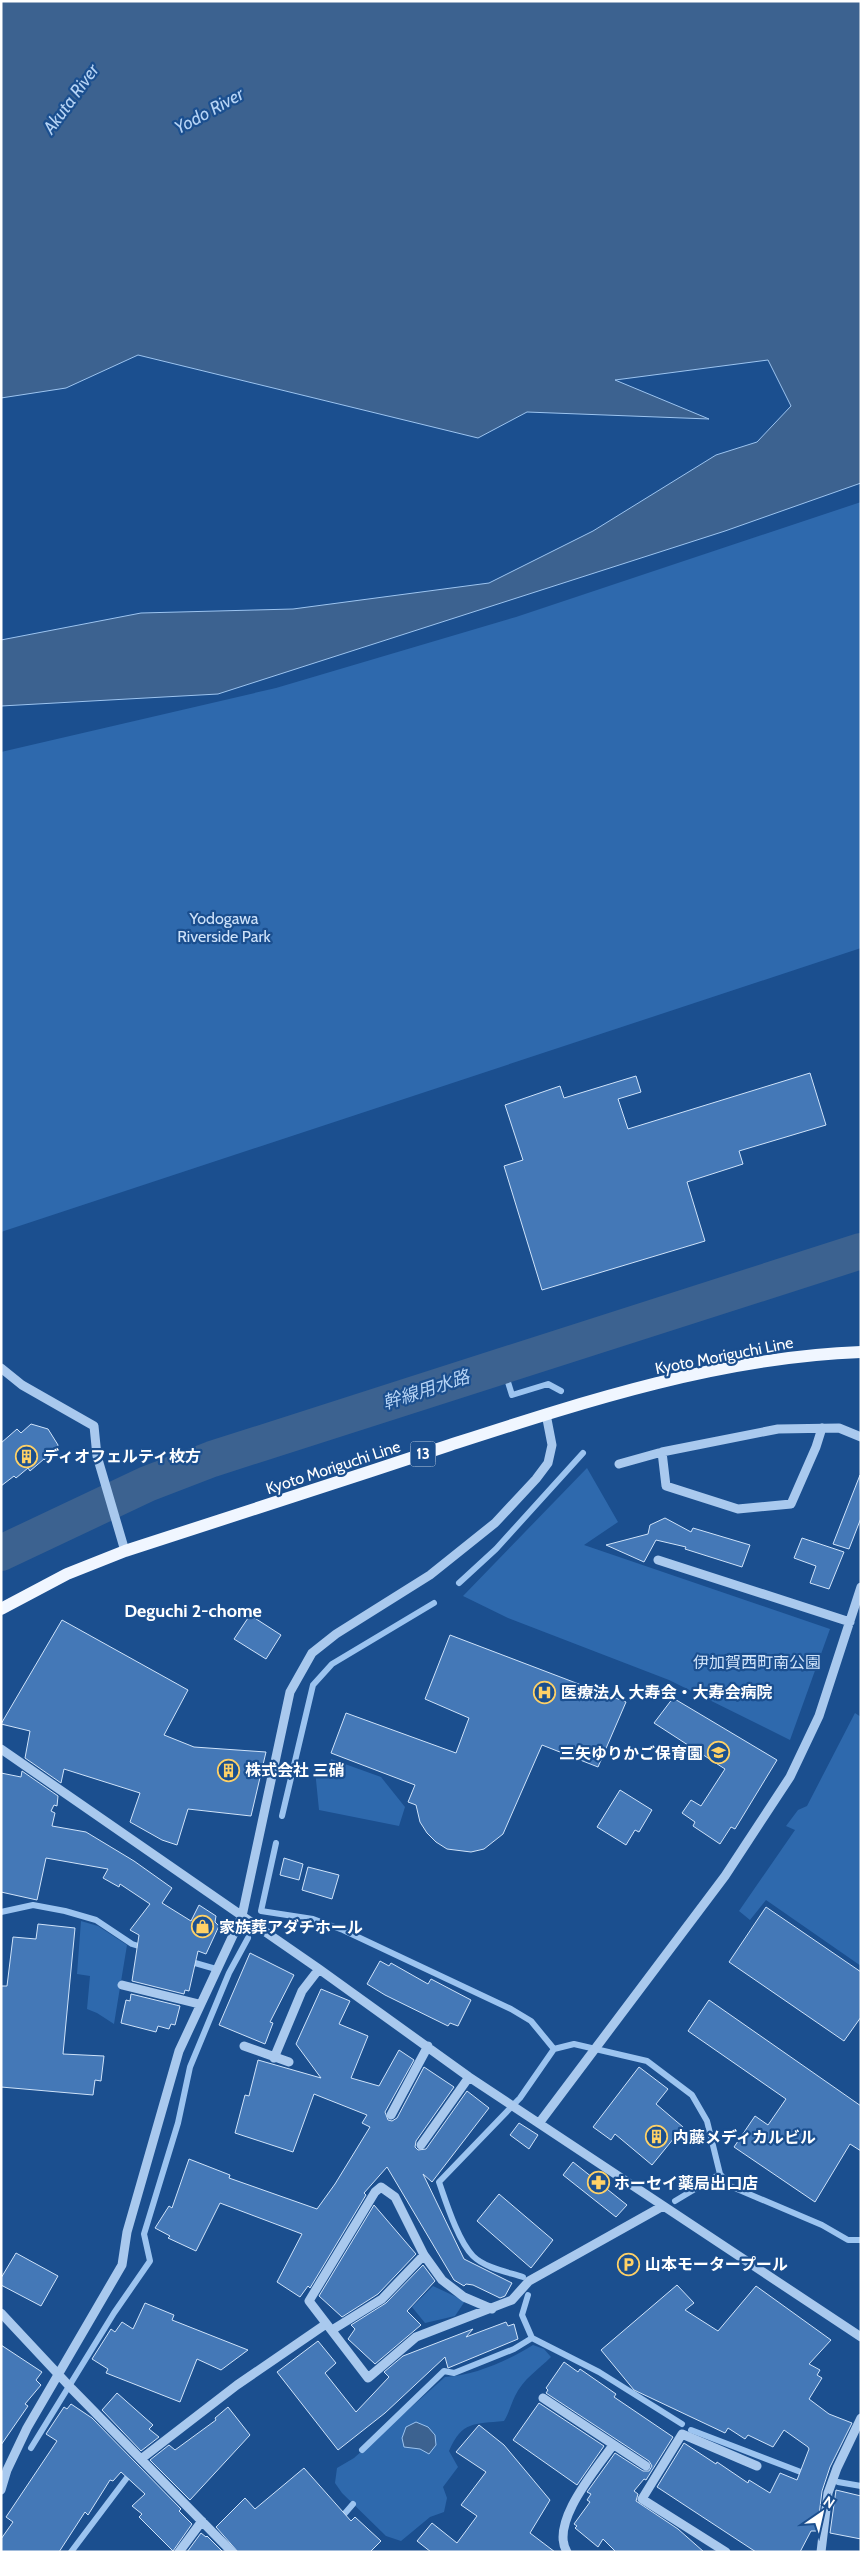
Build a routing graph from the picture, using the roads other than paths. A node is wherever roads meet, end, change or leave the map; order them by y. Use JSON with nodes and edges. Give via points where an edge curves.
{"nodes":[{"id":1,"x":861,"y":1352,"type":"edge"},
{"id":2,"x":1,"y":1368,"type":"edge"},
{"id":3,"x":546,"y":1414,"type":"junction"},
{"id":4,"x":822,"y":1428,"type":"junction"},
{"id":5,"x":861,"y":1437,"type":"edge"},
{"id":6,"x":662,"y":1452,"type":"junction"},
{"id":7,"x":619,"y":1464,"type":"dead end"},
{"id":8,"x":125,"y":1551,"type":"junction"},
{"id":9,"x":658,"y":1560,"type":"dead end"},
{"id":10,"x":861,"y":1587,"type":"edge"},
{"id":11,"x":1,"y":1609,"type":"edge"},
{"id":12,"x":850,"y":1622,"type":"junction"},
{"id":13,"x":1,"y":1749,"type":"edge"},
{"id":14,"x":242,"y":1916,"type":"junction"},
{"id":15,"x":319,"y":1969,"type":"junction"},
{"id":16,"x":122,"y":1985,"type":"dead end"},
{"id":17,"x":199,"y":2004,"type":"junction"},
{"id":18,"x":244,"y":2046,"type":"dead end"},
{"id":19,"x":428,"y":2046,"type":"junction"},
{"id":20,"x":274,"y":2058,"type":"junction"},
{"id":21,"x":289,"y":2062,"type":"dead end"},
{"id":22,"x":468,"y":2077,"type":"junction"},
{"id":23,"x":391,"y":2115,"type":"dead end"},
{"id":24,"x":540,"y":2122,"type":"junction"},
{"id":25,"x":421,"y":2145,"type":"dead end"},
{"id":26,"x":663,"y":2206,"type":"junction"},
{"id":27,"x":424,"y":2255,"type":"junction"},
{"id":28,"x":492,"y":2309,"type":"junction"},
{"id":29,"x":1,"y":2313,"type":"edge"},
{"id":30,"x":329,"y":2327,"type":"junction"},
{"id":31,"x":861,"y":2337,"type":"edge"},
{"id":32,"x":59,"y":2376,"type":"junction"},
{"id":33,"x":543,"y":2398,"type":"dead end"},
{"id":34,"x":861,"y":2418,"type":"edge"},
{"id":35,"x":613,"y":2445,"type":"junction"},
{"id":36,"x":141,"y":2459,"type":"junction"},
{"id":37,"x":646,"y":2466,"type":"dead end"},
{"id":38,"x":757,"y":2466,"type":"dead end"},
{"id":39,"x":1,"y":2490,"type":"edge"},
{"id":40,"x":202,"y":2521,"type":"junction"},
{"id":41,"x":179,"y":2552,"type":"edge"},
{"id":42,"x":232,"y":2552,"type":"edge"},
{"id":43,"x":567,"y":2552,"type":"edge"},
{"id":44,"x":726,"y":2552,"type":"edge"},
{"id":45,"x":821,"y":2552,"type":"edge"}],
"edges":[{"from":1,"to":3,"type":"main road","name":"Kyoto Moriguchi Line","number":"13","via":[[811,1354],[695,1374]]},
{"from":2,"to":8,"type":"street","via":[[22,1386],[94,1426],[97,1456]]},
{"from":3,"to":8,"type":"main road","name":"Kyoto Moriguchi Line","number":"13"},
{"from":3,"to":14,"type":"street","via":[[552,1445],[548,1463],[494,1523],[430,1575],[336,1634],[312,1653],[290,1692]]},
{"from":4,"to":5,"type":"street","via":[[838,1428]]},
{"from":4,"to":6,"type":"street","via":[[778,1429]]},
{"from":4,"to":6,"type":"street","via":[[791,1504],[738,1509],[666,1486]]},
{"from":6,"to":7,"type":"street"},
{"from":8,"to":11,"type":"main road","name":"Kyoto Moriguchi Line","number":"13","via":[[67,1574]]},
{"from":9,"to":12,"type":"street"},
{"from":10,"to":12,"type":"street"},
{"from":12,"to":24,"type":"street","via":[[819,1716],[790,1777],[724,1876]]},
{"from":13,"to":14,"type":"street"},
{"from":14,"to":15,"type":"street"},
{"from":14,"to":17,"type":"street"},
{"from":15,"to":19,"type":"street"},
{"from":15,"to":20,"type":"street","via":[[302,1991]]},
{"from":16,"to":17,"type":"street"},
{"from":17,"to":32,"type":"street","via":[[179,2051],[127,2232],[122,2265]]},
{"from":18,"to":20,"type":"street"},
{"from":19,"to":22,"type":"street"},
{"from":19,"to":23,"type":"street"},
{"from":20,"to":21,"type":"street"},
{"from":22,"to":24,"type":"street"},
{"from":22,"to":25,"type":"street"},
{"from":24,"to":26,"type":"street"},
{"from":26,"to":28,"type":"street","via":[[529,2282],[512,2300]]},
{"from":26,"to":31,"type":"street"},
{"from":27,"to":28,"type":"street","via":[[442,2280],[464,2297]]},
{"from":27,"to":30,"type":"street","via":[[382,2299]]},
{"from":27,"to":30,"type":"street","via":[[395,2197],[381,2188],[375,2192],[309,2301]]},
{"from":28,"to":30,"type":"street","via":[[416,2338],[368,2378]]},
{"from":29,"to":32,"type":"street"},
{"from":30,"to":36,"type":"street","via":[[237,2385]]},
{"from":32,"to":36,"type":"street"},
{"from":32,"to":39,"type":"street","via":[[27,2428]]},
{"from":33,"to":35,"type":"street"},
{"from":34,"to":45,"type":"street","via":[[828,2492]]},
{"from":35,"to":37,"type":"street"},
{"from":35,"to":43,"type":"street","via":[[568,2514],[564,2547]]},
{"from":36,"to":40,"type":"street"},
{"from":38,"to":44,"type":"street","via":[[682,2434],[642,2499]]},
{"from":40,"to":41,"type":"street"},
{"from":40,"to":42,"type":"street"}]}
